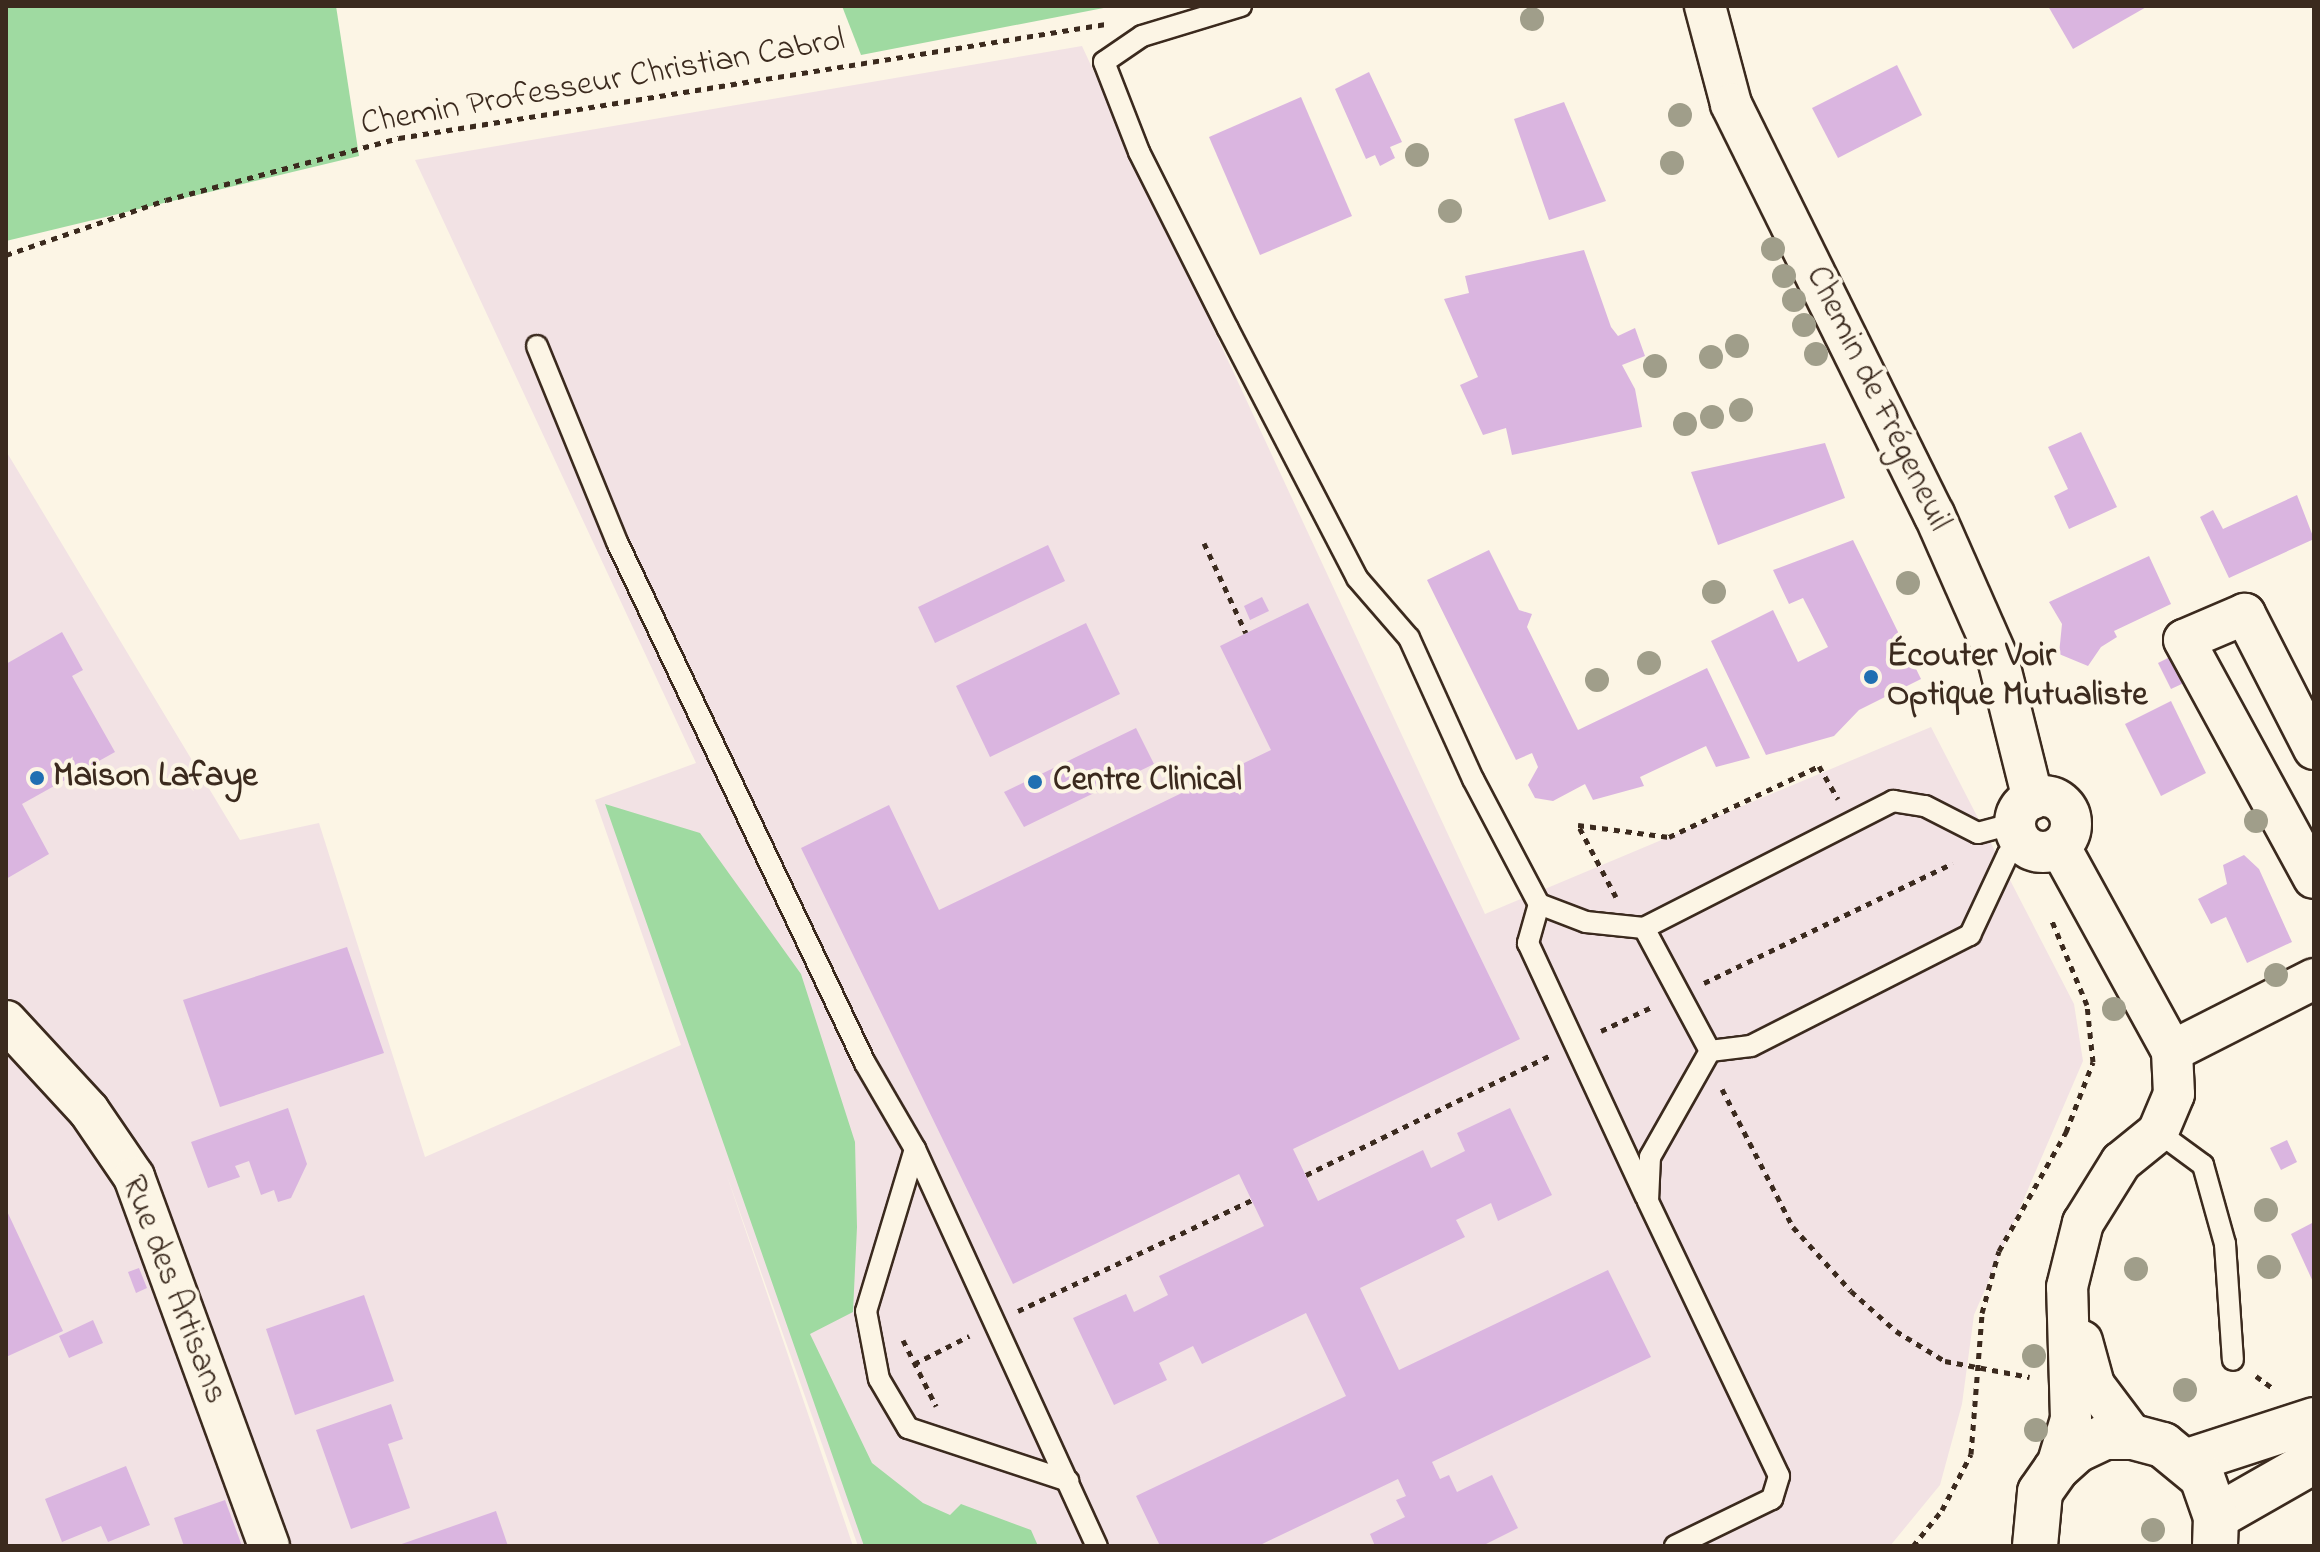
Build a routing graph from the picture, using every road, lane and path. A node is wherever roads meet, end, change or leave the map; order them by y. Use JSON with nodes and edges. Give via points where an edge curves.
{"nodes":[{"id":1,"x":1241,"y":6,"type":"edge"},
{"id":2,"x":1709,"y":8,"type":"edge"},
{"id":3,"x":1113,"y":23,"type":"dead end"},
{"id":4,"x":6,"y":255,"type":"edge"},
{"id":5,"x":537,"y":346,"type":"dead end"},
{"id":6,"x":1204,"y":543,"type":"dead end"},
{"id":7,"x":1246,"y":633,"type":"dead end"},
{"id":8,"x":2314,"y":749,"type":"edge"},
{"id":9,"x":1841,"y":806,"type":"dead end"},
{"id":10,"x":2034,"y":829,"type":"junction"},
{"id":11,"x":1953,"y":863,"type":"dead end"},
{"id":12,"x":2314,"y":878,"type":"edge"},
{"id":13,"x":1539,"y":904,"type":"junction"},
{"id":14,"x":2046,"y":905,"type":"dead end"},
{"id":15,"x":1622,"y":909,"type":"dead end"},
{"id":16,"x":1644,"y":928,"type":"junction"},
{"id":17,"x":2314,"y":979,"type":"edge"},
{"id":18,"x":1703,"y":983,"type":"dead end"},
{"id":19,"x":1665,"y":1002,"type":"dead end"},
{"id":20,"x":6,"y":1021,"type":"edge"},
{"id":21,"x":1572,"y":1044,"type":"junction"},
{"id":22,"x":1710,"y":1051,"type":"junction"},
{"id":23,"x":2172,"y":1051,"type":"junction"},
{"id":24,"x":1722,"y":1088,"type":"dead end"},
{"id":25,"x":2158,"y":1132,"type":"junction"},
{"id":26,"x":915,"y":1149,"type":"junction"},
{"id":27,"x":1306,"y":1175,"type":"dead end"},
{"id":28,"x":1252,"y":1200,"type":"dead end"},
{"id":29,"x":1648,"y":1201,"type":"junction"},
{"id":30,"x":2067,"y":1287,"type":"junction"},
{"id":31,"x":1009,"y":1315,"type":"dead end"},
{"id":32,"x":897,"y":1326,"type":"dead end"},
{"id":33,"x":980,"y":1330,"type":"dead end"},
{"id":34,"x":2233,"y":1360,"type":"dead end"},
{"id":35,"x":914,"y":1364,"type":"junction"},
{"id":36,"x":1978,"y":1367,"type":"junction"},
{"id":37,"x":942,"y":1415,"type":"dead end"},
{"id":38,"x":2314,"y":1420,"type":"edge"},
{"id":39,"x":2133,"y":1437,"type":"junction"},
{"id":40,"x":2188,"y":1461,"type":"junction"},
{"id":41,"x":2314,"y":1461,"type":"edge"},
{"id":42,"x":2056,"y":1469,"type":"junction"},
{"id":43,"x":1068,"y":1481,"type":"junction"},
{"id":44,"x":2216,"y":1532,"type":"edge"},
{"id":45,"x":269,"y":1546,"type":"edge"},
{"id":46,"x":1097,"y":1546,"type":"edge"},
{"id":47,"x":1675,"y":1546,"type":"edge"},
{"id":48,"x":1913,"y":1546,"type":"edge"},
{"id":49,"x":2035,"y":1546,"type":"edge"}],
"edges":[{"from":1,"to":13,"type":"lane","via":[[1142,36],[1104,62],[1139,152],[1234,342],[1357,578],[1409,638]]},
{"from":2,"to":10,"type":"street","name":"Chemin de Frégeneuil","via":[[1731,104],[1914,472],[1998,659]]},
{"from":3,"to":4,"type":"path","name":"Chemin Professeur Christian Cabrol","via":[[399,138],[166,200]]},
{"from":5,"to":26,"type":"lane","via":[[617,542],[721,763],[865,1063]]},
{"from":6,"to":7,"type":"path"},
{"from":8,"to":12,"type":"street","via":[[2245,614],[2184,640]]},
{"from":9,"to":15,"type":"path","via":[[1819,766],[1669,837],[1578,825]]},
{"from":10,"to":16,"type":"lane","via":[[1978,833],[1925,806],[1893,801]]},
{"from":10,"to":22,"type":"lane","via":[[2008,854],[1970,935],[1751,1046]]},
{"from":10,"to":23,"type":"street","name":"Chemin de Frégeneuil"},
{"from":11,"to":18,"type":"path"},
{"from":13,"to":16,"type":"lane","via":[[1586,922]]},
{"from":13,"to":21,"type":"lane","via":[[1528,943]]},
{"from":14,"to":36,"type":"path","via":[[2087,1005],[2093,1062],[2066,1132],[1999,1251],[1982,1313]]},
{"from":16,"to":22,"type":"lane"},
{"from":17,"to":23,"type":"street"},
{"from":19,"to":21,"type":"path"},
{"from":20,"to":45,"type":"street","name":"Rue des Artisans","via":[[89,1111],[134,1177]]},
{"from":21,"to":27,"type":"path"},
{"from":21,"to":29,"type":"lane"},
{"from":22,"to":29,"type":"lane","via":[[1650,1157]]},
{"from":23,"to":25,"type":"street","name":"Chemin de Frégeneuil","via":[[2174,1094]]},
{"from":24,"to":36,"type":"path","via":[[1793,1227],[1851,1291],[1945,1361]]},
{"from":25,"to":30,"type":"street","name":"Chemin de Frégeneuil","via":[[2121,1162],[2083,1223]]},
{"from":25,"to":34,"type":"lane","via":[[2203,1165],[2225,1244]]},
{"from":26,"to":43,"type":"lane"},
{"from":26,"to":43,"type":"lane","via":[[866,1311],[879,1379],[908,1428]]},
{"from":28,"to":31,"type":"path"},
{"from":29,"to":47,"type":"lane","via":[[1779,1476],[1772,1499]]},
{"from":30,"to":39,"type":"street","name":"Chemin de Frégeneuil","via":[[2094,1385]]},
{"from":30,"to":42,"type":"street","name":"Chemin de Frégeneuil","via":[[2071,1419]]},
{"from":32,"to":35,"type":"path"},
{"from":33,"to":35,"type":"path"},
{"from":35,"to":37,"type":"path"},
{"from":36,"to":48,"type":"path","via":[[1971,1454],[1942,1510]]},
{"from":38,"to":40,"type":"main road"},
{"from":39,"to":40,"type":"main road","via":[[2163,1445]]},
{"from":39,"to":42,"type":"main road","via":[[2105,1437],[2077,1450]]},
{"from":40,"to":44,"type":"main road","via":[[2202,1477]]},
{"from":41,"to":44,"type":"main road"},
{"from":42,"to":49,"type":"main road","via":[[2040,1492]]},
{"from":43,"to":46,"type":"lane"}]}
